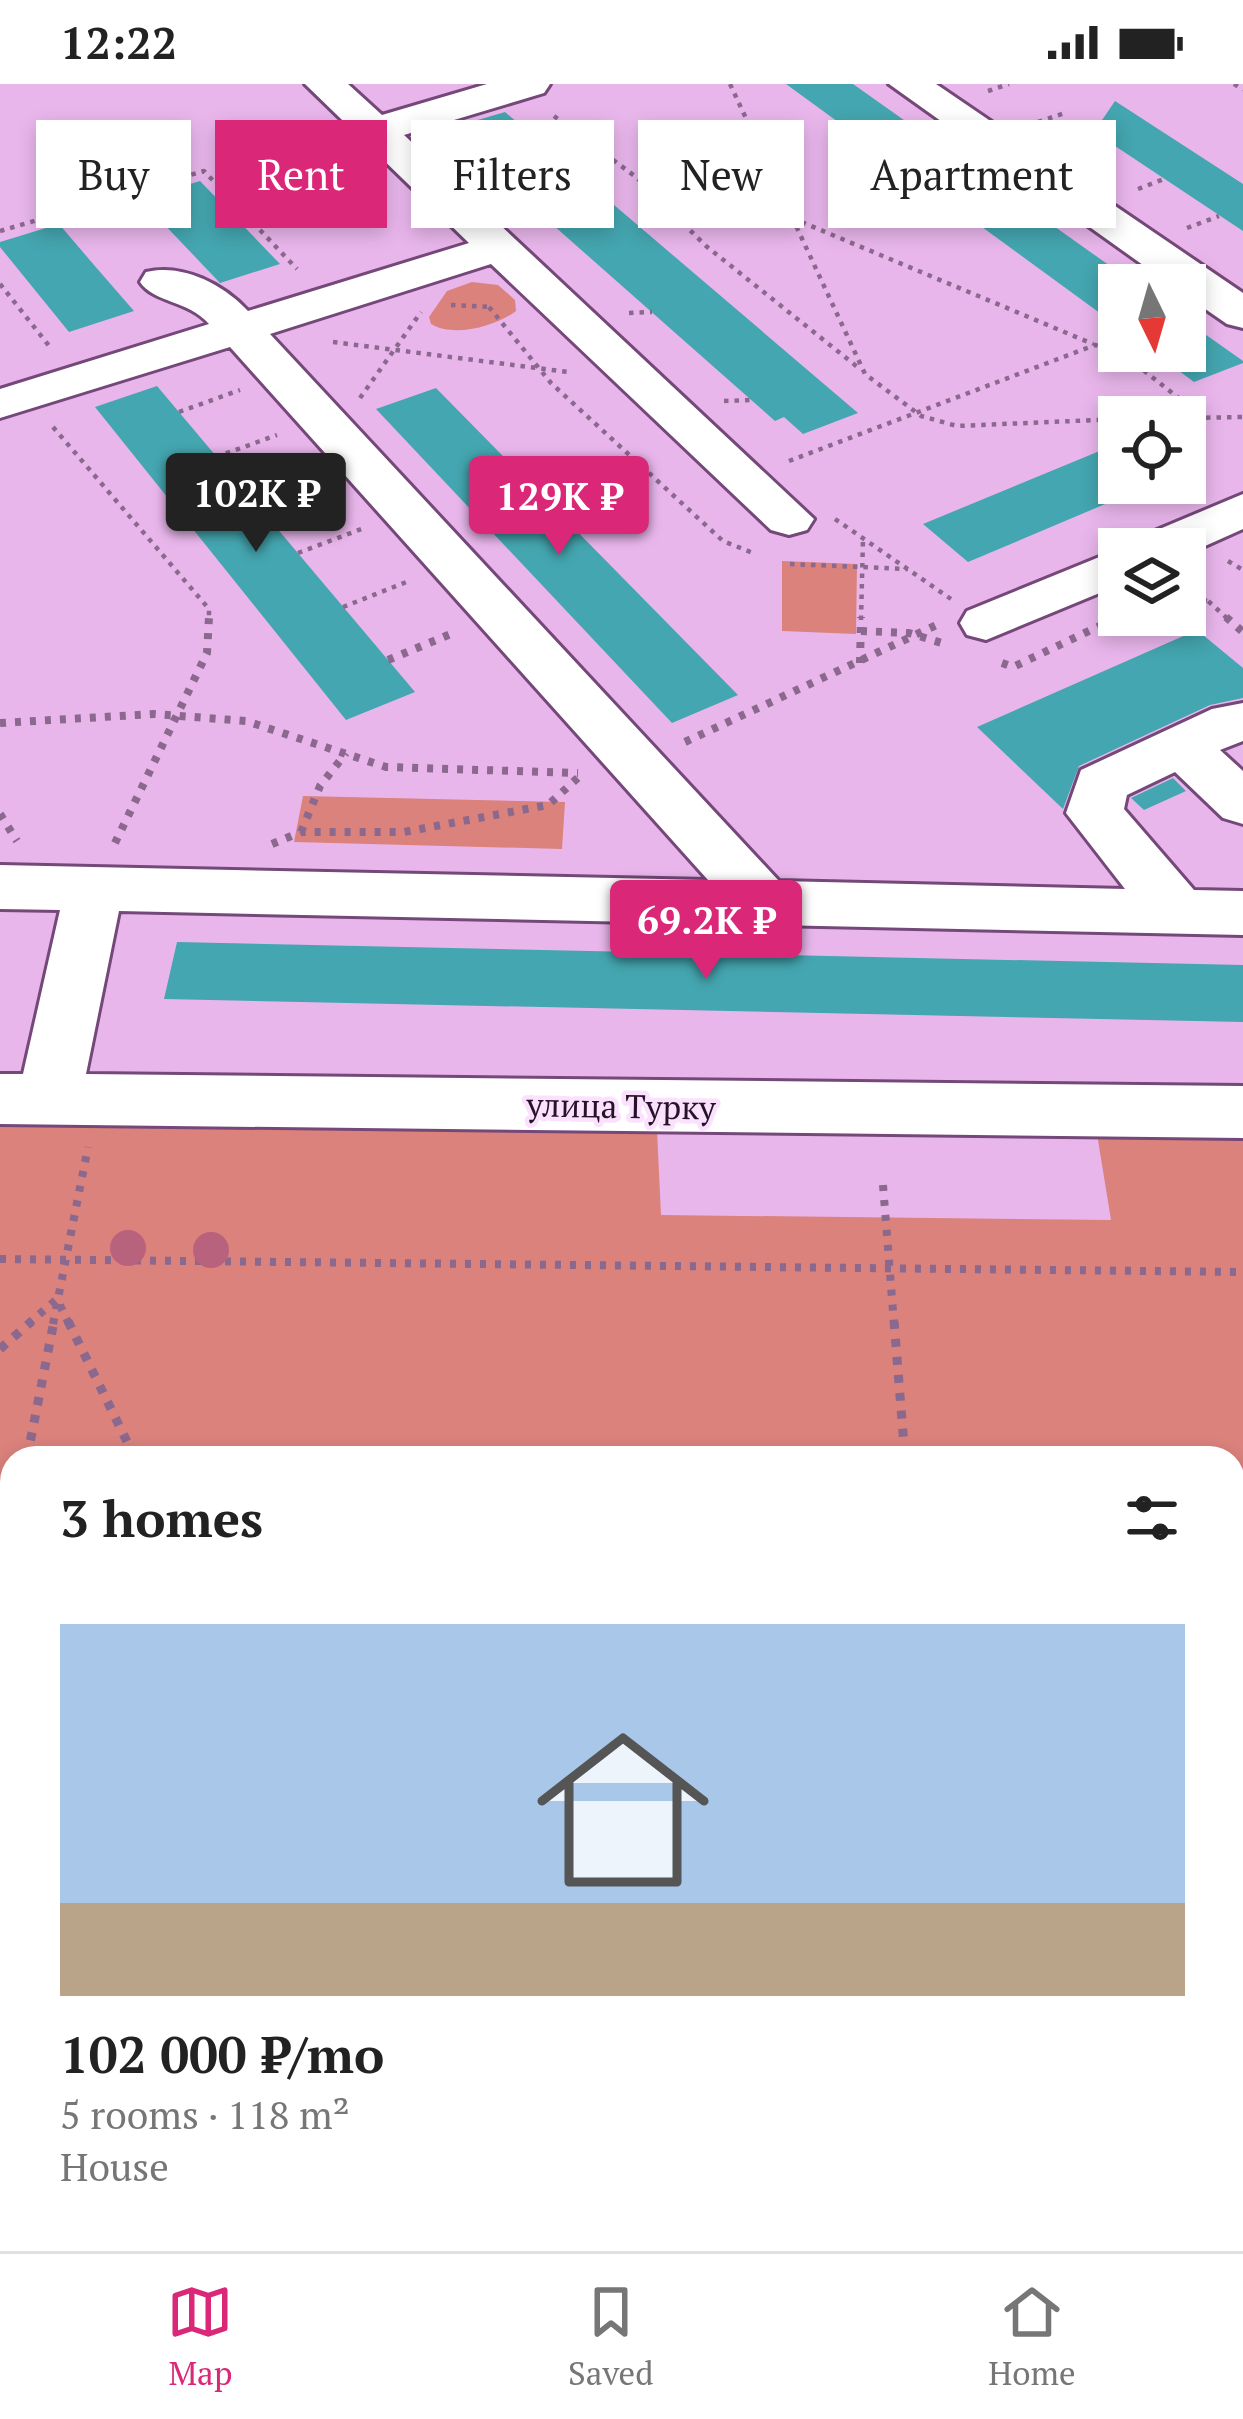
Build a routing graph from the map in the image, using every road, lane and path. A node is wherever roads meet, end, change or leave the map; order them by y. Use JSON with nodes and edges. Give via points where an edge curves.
{"nodes":[{"id":1,"x":325,"y":84,"type":"edge"},
{"id":2,"x":730,"y":84,"type":"edge"},
{"id":3,"x":910,"y":84,"type":"edge"},
{"id":4,"x":1234,"y":84,"type":"edge"},
{"id":5,"x":523,"y":86,"type":"edge"},
{"id":6,"x":1243,"y":90,"type":"edge"},
{"id":7,"x":363,"y":120,"type":"edge"},
{"id":8,"x":747,"y":120,"type":"edge"},
{"id":9,"x":387,"y":127,"type":"edge"},
{"id":10,"x":387,"y":143,"type":"edge"},
{"id":11,"x":804,"y":222,"type":"edge"},
{"id":12,"x":797,"y":228,"type":"edge"},
{"id":13,"x":0,"y":231,"type":"edge"},
{"id":14,"x":501,"y":247,"type":"junction"},
{"id":15,"x":451,"y":263,"type":"junction"},
{"id":16,"x":162,"y":282,"type":"dead end"},
{"id":17,"x":0,"y":284,"type":"edge"},
{"id":18,"x":489,"y":307,"type":"dead end"},
{"id":19,"x":225,"y":314,"type":"junction"},
{"id":20,"x":1243,"y":314,"type":"edge"},
{"id":21,"x":1095,"y":345,"type":"junction"},
{"id":22,"x":1098,"y":346,"type":"edge"},
{"id":23,"x":53,"y":350,"type":"dead end"},
{"id":24,"x":394,"y":350,"type":"junction"},
{"id":25,"x":544,"y":368,"type":"junction"},
{"id":26,"x":1146,"y":372,"type":"edge"},
{"id":27,"x":866,"y":374,"type":"junction"},
{"id":28,"x":282,"y":375,"type":"junction"},
{"id":29,"x":641,"y":380,"type":"junction"},
{"id":30,"x":1176,"y":396,"type":"edge"},
{"id":31,"x":13,"y":399,"type":"edge"},
{"id":32,"x":178,"y":412,"type":"dead end"},
{"id":33,"x":916,"y":413,"type":"junction"},
{"id":34,"x":1243,"y":417,"type":"edge"},
{"id":35,"x":1206,"y":418,"type":"edge"},
{"id":36,"x":1098,"y":420,"type":"edge"},
{"id":37,"x":339,"y":438,"type":"junction"},
{"id":38,"x":216,"y":457,"type":"dead end"},
{"id":39,"x":745,"y":478,"type":"junction"},
{"id":40,"x":255,"y":502,"type":"dead end"},
{"id":41,"x":1243,"y":510,"type":"edge"},
{"id":42,"x":407,"y":512,"type":"junction"},
{"id":43,"x":788,"y":519,"type":"joint"},
{"id":44,"x":862,"y":537,"type":"junction"},
{"id":45,"x":723,"y":541,"type":"dead end"},
{"id":46,"x":1206,"y":551,"type":"edge"},
{"id":47,"x":298,"y":553,"type":"dead end"},
{"id":48,"x":453,"y":563,"type":"junction"},
{"id":49,"x":780,"y":564,"type":"dead end"},
{"id":50,"x":862,"y":567,"type":"junction"},
{"id":51,"x":908,"y":569,"type":"junction"},
{"id":52,"x":1098,"y":574,"type":"edge"},
{"id":53,"x":1206,"y":599,"type":"edge"},
{"id":54,"x":343,"y":607,"type":"dead end"},
{"id":55,"x":500,"y":614,"type":"junction"},
{"id":56,"x":986,"y":622,"type":"joint"},
{"id":57,"x":1243,"y":632,"type":"edge"},
{"id":58,"x":388,"y":660,"type":"dead end"},
{"id":59,"x":860,"y":663,"type":"dead end"},
{"id":60,"x":176,"y":716,"type":"junction"},
{"id":61,"x":1243,"y":722,"type":"edge"},
{"id":62,"x":0,"y":723,"type":"edge"},
{"id":63,"x":1181,"y":746,"type":"junction"},
{"id":64,"x":346,"y":753,"type":"dead end"},
{"id":65,"x":584,"y":773,"type":"dead end"},
{"id":66,"x":1243,"y":804,"type":"edge"},
{"id":67,"x":301,"y":832,"type":"junction"},
{"id":68,"x":0,"y":887,"type":"edge"},
{"id":69,"x":94,"y":889,"type":"junction"},
{"id":70,"x":179,"y":890,"type":"junction"},
{"id":71,"x":764,"y":902,"type":"junction"},
{"id":72,"x":1178,"y":912,"type":"junction"},
{"id":73,"x":1243,"y":913,"type":"edge"},
{"id":74,"x":46,"y":1112,"type":"edge"},
{"id":75,"x":1243,"y":1112,"type":"edge"},
{"id":76,"x":883,"y":1185,"type":"dead end"},
{"id":77,"x":0,"y":1259,"type":"edge"},
{"id":78,"x":65,"y":1259,"type":"junction"},
{"id":79,"x":892,"y":1269,"type":"junction"},
{"id":80,"x":1243,"y":1272,"type":"edge"},
{"id":81,"x":57,"y":1298,"type":"junction"},
{"id":82,"x":0,"y":1349,"type":"edge"},
{"id":83,"x":29,"y":1446,"type":"edge"},
{"id":84,"x":129,"y":1446,"type":"edge"},
{"id":85,"x":904,"y":1446,"type":"edge"}],
"edges":[{"from":1,"to":7,"type":"street"},
{"from":2,"to":8,"type":"path"},
{"from":3,"to":20,"type":"street"},
{"from":4,"to":6,"type":"path"},
{"from":5,"to":9,"type":"street"},
{"from":5,"to":27,"type":"path"},
{"from":10,"to":14,"type":"street"},
{"from":11,"to":21,"type":"path"},
{"from":12,"to":27,"type":"path"},
{"from":13,"to":19,"type":"path","via":[[204,171],[300,268]]},
{"from":14,"to":15,"type":"street"},
{"from":14,"to":29,"type":"street"},
{"from":15,"to":19,"type":"street"},
{"from":15,"to":24,"type":"path"},
{"from":16,"to":19,"type":"street"},
{"from":17,"to":23,"type":"path"},
{"from":18,"to":25,"type":"path"},
{"from":19,"to":24,"type":"path"},
{"from":19,"to":28,"type":"street"},
{"from":19,"to":31,"type":"street"},
{"from":21,"to":22,"type":"path"},
{"from":21,"to":33,"type":"path"},
{"from":24,"to":25,"type":"path"},
{"from":24,"to":37,"type":"path"},
{"from":25,"to":29,"type":"path"},
{"from":25,"to":45,"type":"path"},
{"from":26,"to":30,"type":"path"},
{"from":27,"to":33,"type":"path"},
{"from":28,"to":32,"type":"path"},
{"from":28,"to":37,"type":"street"},
{"from":29,"to":39,"type":"street"},
{"from":31,"to":60,"type":"path","via":[[208,609],[207,652]]},
{"from":33,"to":36,"type":"path","via":[[957,426]]},
{"from":33,"to":39,"type":"path"},
{"from":34,"to":35,"type":"path"},
{"from":37,"to":38,"type":"path"},
{"from":37,"to":40,"type":"path"},
{"from":37,"to":42,"type":"street"},
{"from":39,"to":43,"type":"street"},
{"from":41,"to":46,"type":"street"},
{"from":42,"to":47,"type":"path"},
{"from":42,"to":48,"type":"street"},
{"from":43,"to":44,"type":"path","via":[[818,511]]},
{"from":44,"to":50,"type":"path"},
{"from":44,"to":51,"type":"path"},
{"from":48,"to":54,"type":"path"},
{"from":48,"to":55,"type":"street"},
{"from":49,"to":50,"type":"path"},
{"from":50,"to":51,"type":"path"},
{"from":50,"to":59,"type":"path"},
{"from":51,"to":56,"type":"path"},
{"from":52,"to":56,"type":"street"},
{"from":53,"to":57,"type":"path"},
{"from":55,"to":58,"type":"path"},
{"from":55,"to":71,"type":"street"},
{"from":60,"to":62,"type":"path"},
{"from":60,"to":69,"type":"path"},
{"from":61,"to":63,"type":"street"},
{"from":63,"to":66,"type":"street"},
{"from":63,"to":72,"type":"street","via":[[1101,784],[1095,813]]},
{"from":64,"to":67,"type":"path","via":[[320,786]]},
{"from":65,"to":67,"type":"path","via":[[548,805],[404,832]]},
{"from":67,"to":70,"type":"path"},
{"from":68,"to":69,"type":"street"},
{"from":69,"to":70,"type":"street"},
{"from":69,"to":74,"type":"street"},
{"from":70,"to":71,"type":"street"},
{"from":71,"to":72,"type":"street"},
{"from":72,"to":73,"type":"street"},
{"from":74,"to":75,"type":"street","name":"улица Турку"},
{"from":74,"to":78,"type":"path"},
{"from":76,"to":79,"type":"path"},
{"from":77,"to":78,"type":"path"},
{"from":78,"to":79,"type":"path"},
{"from":78,"to":81,"type":"path"},
{"from":79,"to":80,"type":"path"},
{"from":79,"to":85,"type":"path"},
{"from":81,"to":82,"type":"path"},
{"from":81,"to":83,"type":"path"},
{"from":81,"to":84,"type":"path"}]}
